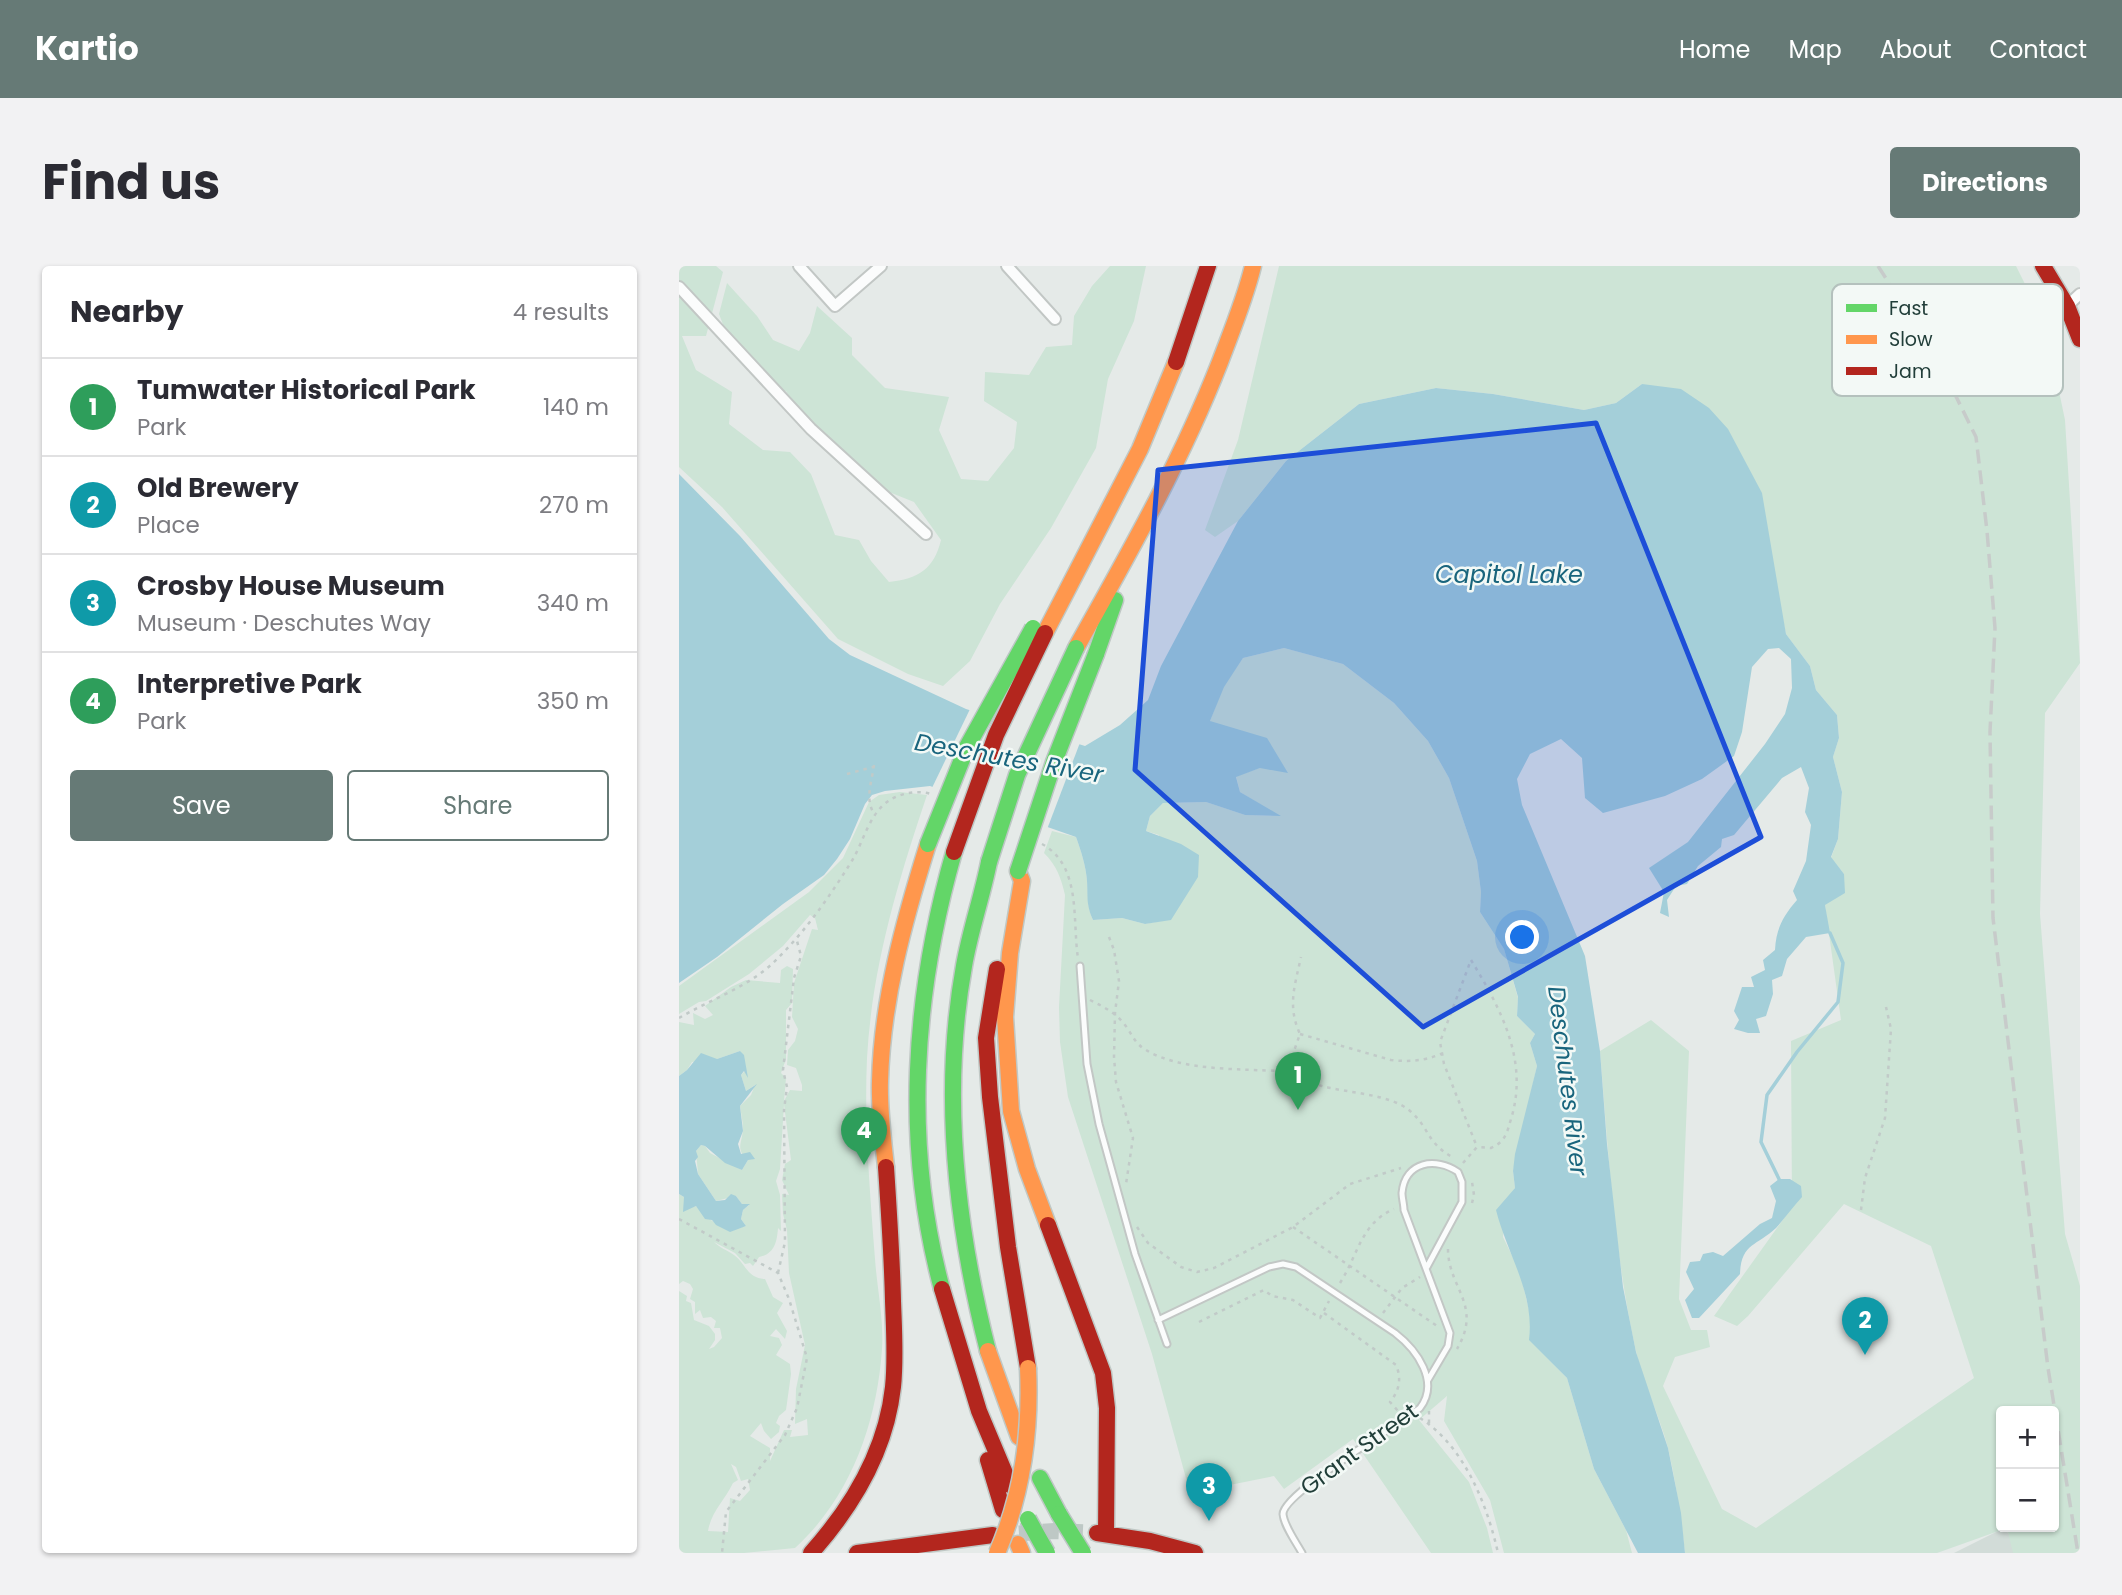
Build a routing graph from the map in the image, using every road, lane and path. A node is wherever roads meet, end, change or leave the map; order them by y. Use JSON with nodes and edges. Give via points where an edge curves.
{"nodes":[{"id":1,"x":799,"y":266,"type":"edge"},
{"id":2,"x":881,"y":266,"type":"edge"},
{"id":3,"x":1007,"y":266,"type":"edge"},
{"id":4,"x":1207,"y":266,"type":"edge"},
{"id":5,"x":1254,"y":266,"type":"edge"},
{"id":6,"x":2043,"y":266,"type":"edge"},
{"id":7,"x":2054,"y":284,"type":"edge"},
{"id":8,"x":679,"y":287,"type":"edge"},
{"id":9,"x":2080,"y":294,"type":"edge"},
{"id":10,"x":2063,"y":299,"type":"edge"},
{"id":11,"x":2067,"y":306,"type":"junction"},
{"id":12,"x":1055,"y":319,"type":"dead end"},
{"id":13,"x":2080,"y":339,"type":"edge"},
{"id":14,"x":926,"y":534,"type":"dead end"},
{"id":15,"x":1132,"y":548,"type":"junction"},
{"id":16,"x":1039,"y":630,"type":"junction"},
{"id":17,"x":847,"y":774,"type":"dead end"},
{"id":18,"x":927,"y":792,"type":"dead end"},
{"id":19,"x":876,"y":815,"type":"junction"},
{"id":20,"x":1058,"y":856,"type":"dead end"},
{"id":21,"x":1018,"y":871,"type":"junction"},
{"id":22,"x":1109,"y":937,"type":"dead end"},
{"id":23,"x":796,"y":939,"type":"junction"},
{"id":24,"x":1301,"y":957,"type":"dead end"},
{"id":25,"x":1080,"y":966,"type":"joint"},
{"id":26,"x":1081,"y":995,"type":"junction"},
{"id":27,"x":1887,"y":1007,"type":"dead end"},
{"id":28,"x":1115,"y":1013,"type":"junction"},
{"id":29,"x":679,"y":1018,"type":"edge"},
{"id":30,"x":1300,"y":1034,"type":"junction"},
{"id":31,"x":1441,"y":1054,"type":"junction"},
{"id":32,"x":1292,"y":1074,"type":"junction"},
{"id":33,"x":1476,"y":1147,"type":"junction"},
{"id":34,"x":1462,"y":1164,"type":"junction"},
{"id":35,"x":1466,"y":1168,"type":"dead end"},
{"id":36,"x":1470,"y":1176,"type":"dead end"},
{"id":37,"x":1399,"y":1177,"type":"dead end"},
{"id":38,"x":1125,"y":1189,"type":"dead end"},
{"id":39,"x":1398,"y":1207,"type":"dead end"},
{"id":40,"x":1471,"y":1207,"type":"dead end"},
{"id":41,"x":1861,"y":1210,"type":"dead end"},
{"id":42,"x":679,"y":1219,"type":"edge"},
{"id":43,"x":1136,"y":1225,"type":"dead end"},
{"id":44,"x":1293,"y":1227,"type":"junction"},
{"id":45,"x":1450,"y":1242,"type":"dead end"},
{"id":46,"x":1350,"y":1267,"type":"junction"},
{"id":47,"x":1427,"y":1267,"type":"junction"},
{"id":48,"x":778,"y":1273,"type":"junction"},
{"id":49,"x":1425,"y":1275,"type":"dead end"},
{"id":50,"x":1340,"y":1283,"type":"dead end"},
{"id":51,"x":1394,"y":1297,"type":"junction"},
{"id":52,"x":1329,"y":1301,"type":"dead end"},
{"id":53,"x":1324,"y":1313,"type":"junction"},
{"id":54,"x":1381,"y":1316,"type":"dead end"},
{"id":55,"x":1158,"y":1320,"type":"junction"},
{"id":56,"x":1199,"y":1322,"type":"dead end"},
{"id":57,"x":1443,"y":1327,"type":"dead end"},
{"id":58,"x":1167,"y":1344,"type":"dead end"},
{"id":59,"x":1455,"y":1353,"type":"dead end"},
{"id":60,"x":1427,"y":1380,"type":"junction"},
{"id":61,"x":973,"y":1393,"type":"junction"},
{"id":62,"x":1429,"y":1409,"type":"dead end"},
{"id":63,"x":1398,"y":1411,"type":"dead end"},
{"id":64,"x":1417,"y":1416,"type":"dead end"},
{"id":65,"x":1429,"y":1424,"type":"junction"},
{"id":66,"x":1019,"y":1437,"type":"dead end"},
{"id":67,"x":1039,"y":1478,"type":"dead end"},
{"id":68,"x":1010,"y":1485,"type":"dead end"},
{"id":69,"x":1003,"y":1510,"type":"dead end"},
{"id":70,"x":1028,"y":1518,"type":"dead end"},
{"id":71,"x":993,"y":1535,"type":"tunnel mouth"},
{"id":72,"x":722,"y":1553,"type":"edge"},
{"id":73,"x":811,"y":1553,"type":"edge"},
{"id":74,"x":857,"y":1553,"type":"edge"},
{"id":75,"x":997,"y":1553,"type":"edge"},
{"id":76,"x":1047,"y":1553,"type":"edge"},
{"id":77,"x":1083,"y":1553,"type":"edge"},
{"id":78,"x":1195,"y":1553,"type":"edge"},
{"id":79,"x":1302,"y":1553,"type":"edge"},
{"id":80,"x":1498,"y":1553,"type":"edge"}],
"edges":[{"from":1,"to":2,"type":"street","via":[[835,306]]},
{"from":3,"to":12,"type":"street"},
{"from":4,"to":16,"type":"main road","via":[[1162,400],[1140,449],[1102,527]]},
{"from":5,"to":15,"type":"main road","via":[[1214,379]]},
{"from":6,"to":7,"type":"main road"},
{"from":8,"to":14,"type":"street","via":[[811,429]]},
{"from":9,"to":11,"type":"street"},
{"from":10,"to":11,"type":"main road"},
{"from":11,"to":13,"type":"main road"},
{"from":15,"to":21,"type":"main road","bridge":true},
{"from":15,"to":66,"type":"main road","bridge":true,"via":[[1076,648],[1017,775],[989,862],[964,966],[954,1070],[954,1154],[961,1219],[992,1364]]},
{"from":16,"to":61,"type":"main road","bridge":true,"via":[[977,782],[954,852],[926,981],[918,1084],[921,1187],[941,1287]]},
{"from":16,"to":73,"type":"main road","bridge":true,"via":[[967,747],[928,844],[900,940],[886,1008],[880,1078],[893,1286],[893,1390],[883,1434],[864,1479]]},
{"from":17,"to":19,"type":"path","via":[[873,766],[869,804]]},
{"from":18,"to":19,"type":"path","via":[[911,792],[889,801]]},
{"from":19,"to":23,"type":"path","via":[[829,896]]},
{"from":20,"to":25,"type":"path","via":[[1068,871]]},
{"from":21,"to":75,"type":"main road","bridge":true,"via":[[986,1038],[1008,1247],[1028,1368],[1031,1426],[1025,1471]]},
{"from":21,"to":78,"type":"main road","via":[[1022,881],[1005,1017],[1011,1111],[1027,1169],[1103,1373],[1102,1533]]},
{"from":22,"to":28,"type":"path","via":[[1119,981]]},
{"from":23,"to":29,"type":"path","via":[[755,978]]},
{"from":23,"to":48,"type":"path","via":[[801,956],[783,1070],[787,1087],[785,1242]]},
{"from":24,"to":30,"type":"path","via":[[1292,1005]]},
{"from":25,"to":26,"type":"lane"},
{"from":26,"to":28,"type":"path"},
{"from":26,"to":55,"type":"lane","via":[[1098,1124]]},
{"from":27,"to":41,"type":"path","via":[[1891,1029],[1885,1118],[1865,1178]]},
{"from":28,"to":32,"type":"path","via":[[1145,1050],[1166,1058]]},
{"from":28,"to":38,"type":"path","via":[[1116,1082],[1133,1138]]},
{"from":30,"to":31,"type":"path","via":[[1391,1060],[1406,1062]]},
{"from":30,"to":32,"type":"path"},
{"from":31,"to":33,"type":"path"},
{"from":31,"to":33,"type":"path","via":[[1440,1042],[1471,960],[1500,1011],[1517,1063],[1515,1107],[1505,1139],[1491,1148]]},
{"from":32,"to":34,"type":"path","via":[[1403,1106],[1415,1116],[1432,1145]]},
{"from":33,"to":34,"type":"path"},
{"from":34,"to":35,"type":"path"},
{"from":36,"to":40,"type":"path","via":[[1474,1186]]},
{"from":37,"to":44,"type":"path","via":[[1404,1168],[1350,1184]]},
{"from":39,"to":46,"type":"path","via":[[1369,1225]]},
{"from":42,"to":48,"type":"path"},
{"from":43,"to":44,"type":"path","via":[[1148,1244],[1181,1267],[1197,1272],[1215,1268]]},
{"from":44,"to":46,"type":"path"},
{"from":45,"to":59,"type":"path","via":[[1448,1258],[1467,1311]]},
{"from":46,"to":50,"type":"path"},
{"from":46,"to":51,"type":"path"},
{"from":47,"to":47,"type":"lane","name":"Grant Street","via":[[1404,1210],[1402,1192],[1414,1169],[1438,1162],[1458,1172],[1464,1191]]},
{"from":47,"to":60,"type":"lane","name":"Grant Street","via":[[1450,1333],[1448,1346]]},
{"from":48,"to":72,"type":"path","via":[[807,1358],[797,1408],[785,1435],[726,1512]]},
{"from":49,"to":51,"type":"path"},
{"from":51,"to":54,"type":"path"},
{"from":51,"to":57,"type":"path"},
{"from":52,"to":53,"type":"path"},
{"from":53,"to":56,"type":"path","via":[[1320,1318],[1293,1300],[1264,1290]]},
{"from":53,"to":63,"type":"path","via":[[1395,1365],[1398,1392],[1390,1402]]},
{"from":55,"to":58,"type":"lane"},
{"from":55,"to":60,"type":"lane","via":[[1283,1264],[1296,1267],[1395,1333],[1413,1350]]},
{"from":60,"to":79,"type":"lane","name":"Grant Street","via":[[1428,1393],[1420,1408],[1287,1503],[1284,1517]]},
{"from":61,"to":68,"type":"main road"},
{"from":61,"to":69,"type":"main road"},
{"from":62,"to":65,"type":"path"},
{"from":64,"to":65,"type":"path"},
{"from":65,"to":80,"type":"path","via":[[1471,1476],[1491,1522]]},
{"from":67,"to":77,"type":"main road","bridge":true},
{"from":70,"to":76,"type":"main road","bridge":true},
{"from":71,"to":74,"type":"main road"}]}
